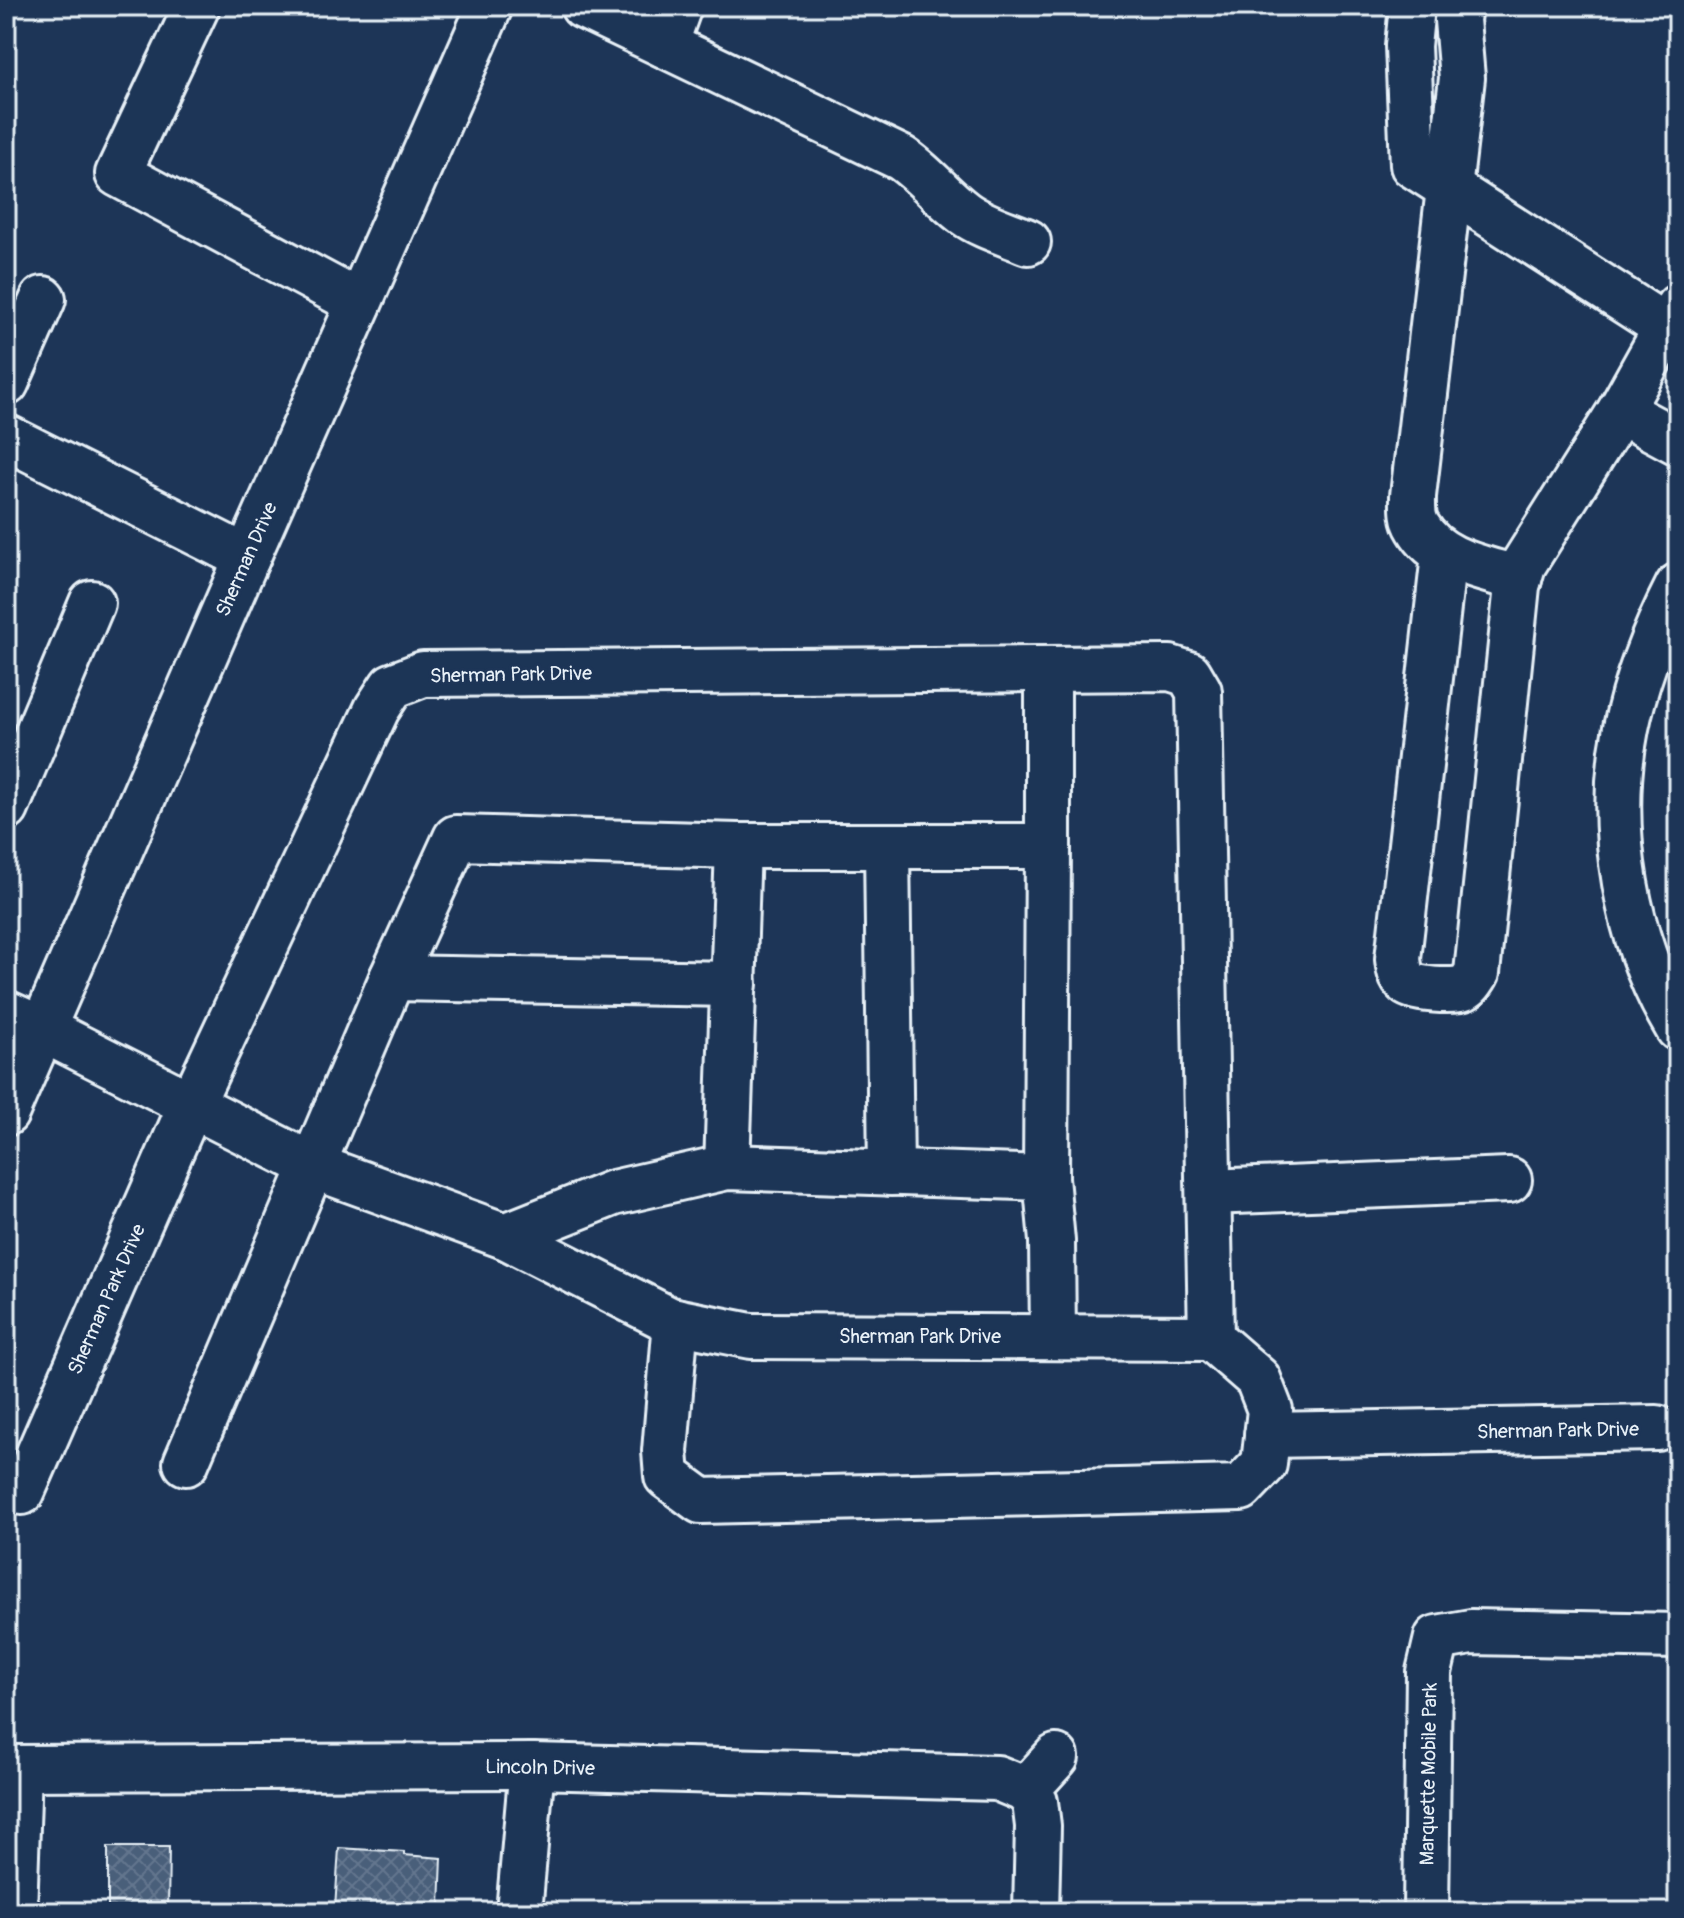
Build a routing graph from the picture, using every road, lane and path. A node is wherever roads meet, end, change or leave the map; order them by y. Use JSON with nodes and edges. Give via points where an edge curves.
{"nodes":[{"id":1,"x":197,"y":6,"type":"edge"},
{"id":2,"x":490,"y":6,"type":"edge"},
{"id":3,"x":583,"y":6,"type":"edge"},
{"id":4,"x":1412,"y":6,"type":"edge"},
{"id":5,"x":1459,"y":6,"type":"edge"},
{"id":6,"x":672,"y":25,"type":"edge"},
{"id":7,"x":1449,"y":190,"type":"junction"},
{"id":8,"x":1028,"y":242,"type":"dead end"},
{"id":9,"x":43,"y":299,"type":"dead end"},
{"id":10,"x":359,"y":303,"type":"junction"},
{"id":11,"x":1674,"y":323,"type":"edge"},
{"id":12,"x":6,"y":383,"type":"edge"},
{"id":13,"x":1620,"y":411,"type":"junction"},
{"id":14,"x":6,"y":437,"type":"edge"},
{"id":15,"x":1678,"y":442,"type":"edge"},
{"id":16,"x":1444,"y":555,"type":"junction"},
{"id":17,"x":247,"y":558,"type":"junction"},
{"id":18,"x":1519,"y":579,"type":"junction"},
{"id":19,"x":1678,"y":586,"type":"edge"},
{"id":20,"x":92,"y":603,"type":"dead end"},
{"id":21,"x":1666,"y":642,"type":"edge"},
{"id":22,"x":1048,"y":669,"type":"junction"},
{"id":23,"x":6,"y":808,"type":"edge"},
{"id":24,"x":738,"y":846,"type":"junction"},
{"id":25,"x":887,"y":846,"type":"junction"},
{"id":26,"x":1048,"y":846,"type":"junction"},
{"id":27,"x":392,"y":978,"type":"junction"},
{"id":28,"x":734,"y":984,"type":"junction"},
{"id":29,"x":25,"y":1021,"type":"edge"},
{"id":30,"x":1678,"y":1028,"type":"edge"},
{"id":31,"x":191,"y":1105,"type":"junction"},
{"id":32,"x":6,"y":1113,"type":"edge"},
{"id":33,"x":313,"y":1166,"type":"junction"},
{"id":34,"x":727,"y":1167,"type":"junction"},
{"id":35,"x":891,"y":1173,"type":"junction"},
{"id":36,"x":1046,"y":1178,"type":"junction"},
{"id":37,"x":1509,"y":1180,"type":"dead end"},
{"id":38,"x":1209,"y":1192,"type":"junction"},
{"id":39,"x":505,"y":1236,"type":"junction"},
{"id":40,"x":676,"y":1321,"type":"junction"},
{"id":41,"x":1053,"y":1337,"type":"junction"},
{"id":42,"x":1211,"y":1338,"type":"junction"},
{"id":43,"x":1657,"y":1428,"type":"dead end"},
{"id":44,"x":1267,"y":1435,"type":"junction"},
{"id":45,"x":186,"y":1463,"type":"dead end"},
{"id":46,"x":22,"y":1492,"type":"dead end"},
{"id":47,"x":1678,"y":1636,"type":"edge"},
{"id":48,"x":1056,"y":1757,"type":"dead end"},
{"id":49,"x":532,"y":1766,"type":"junction"},
{"id":50,"x":13,"y":1768,"type":"edge"},
{"id":51,"x":1026,"y":1790,"type":"junction"},
{"id":52,"x":14,"y":1912,"type":"edge"},
{"id":53,"x":519,"y":1912,"type":"edge"},
{"id":54,"x":1036,"y":1912,"type":"edge"},
{"id":55,"x":1426,"y":1912,"type":"edge"}],
"edges":[{"from":1,"to":10,"type":"main road","via":[[118,174]]},
{"from":2,"to":10,"type":"main road","name":"Sherman Drive"},
{"from":3,"to":6,"type":"main road"},
{"from":4,"to":7,"type":"main road","via":[[1408,46],[1413,165]]},
{"from":5,"to":7,"type":"main road","via":[[1462,78]]},
{"from":6,"to":8,"type":"main road","via":[[922,171],[965,213]]},
{"from":7,"to":11,"type":"main road"},
{"from":7,"to":16,"type":"main road","via":[[1413,496],[1417,526]]},
{"from":9,"to":12,"type":"main road"},
{"from":10,"to":17,"type":"main road","name":"Sherman Drive"},
{"from":11,"to":13,"type":"main road"},
{"from":13,"to":15,"type":"main road"},
{"from":13,"to":18,"type":"main road"},
{"from":14,"to":17,"type":"main road"},
{"from":16,"to":18,"type":"main road"},
{"from":16,"to":18,"type":"main road","via":[[1398,959],[1402,977],[1414,987],[1463,989],[1477,973]]},
{"from":17,"to":29,"type":"main road","name":"Sherman Drive"},
{"from":19,"to":21,"type":"main road"},
{"from":20,"to":23,"type":"main road"},
{"from":21,"to":30,"type":"main road","via":[[1641,672],[1625,729],[1619,782],[1621,850],[1628,899],[1646,957]]},
{"from":22,"to":26,"type":"main road"},
{"from":22,"to":31,"type":"main road","name":"Sherman Park Drive","via":[[423,674],[392,686]]},
{"from":22,"to":38,"type":"main road","name":"Sherman Park Drive","via":[[1170,668],[1189,674],[1199,691]]},
{"from":24,"to":25,"type":"main road"},
{"from":24,"to":27,"type":"main road","via":[[456,838]]},
{"from":24,"to":28,"type":"main road"},
{"from":25,"to":26,"type":"main road"},
{"from":25,"to":35,"type":"main road"},
{"from":26,"to":36,"type":"main road"},
{"from":27,"to":28,"type":"main road"},
{"from":27,"to":33,"type":"main road"},
{"from":28,"to":34,"type":"main road"},
{"from":29,"to":31,"type":"main road","name":"Sherman Park Drive"},
{"from":29,"to":32,"type":"main road","name":"Sherman Drive"},
{"from":31,"to":33,"type":"main road","name":"Sherman Park Drive"},
{"from":31,"to":46,"type":"main road","name":"Sherman Park Drive"},
{"from":33,"to":39,"type":"main road","name":"Sherman Park Drive"},
{"from":33,"to":45,"type":"main road"},
{"from":34,"to":35,"type":"main road"},
{"from":34,"to":39,"type":"main road","via":[[613,1193]]},
{"from":35,"to":36,"type":"main road"},
{"from":36,"to":41,"type":"main road"},
{"from":37,"to":38,"type":"main road"},
{"from":38,"to":42,"type":"main road","name":"Sherman Park Drive"},
{"from":39,"to":40,"type":"main road","name":"Sherman Park Drive"},
{"from":40,"to":41,"type":"main road","name":"Sherman Park Drive","via":[[751,1336]]},
{"from":40,"to":44,"type":"main road","via":[[667,1476],[701,1501],[1241,1488],[1264,1464]]},
{"from":41,"to":42,"type":"main road","name":"Sherman Park Drive"},
{"from":42,"to":44,"type":"main road","via":[[1258,1379],[1270,1410]]},
{"from":43,"to":44,"type":"main road","name":"Sherman Park Drive"},
{"from":47,"to":55,"type":"main road","name":"Marquette Mobile Park","via":[[1471,1632],[1437,1638],[1429,1672]]},
{"from":48,"to":51,"type":"main road"},
{"from":49,"to":50,"type":"main road","name":"Lincoln Drive"},
{"from":49,"to":51,"type":"main road","name":"Lincoln Drive","via":[[997,1778]]},
{"from":49,"to":53,"type":"main road"},
{"from":50,"to":52,"type":"main road"},
{"from":51,"to":54,"type":"main road","via":[[1035,1802],[1038,1826]]}]}
